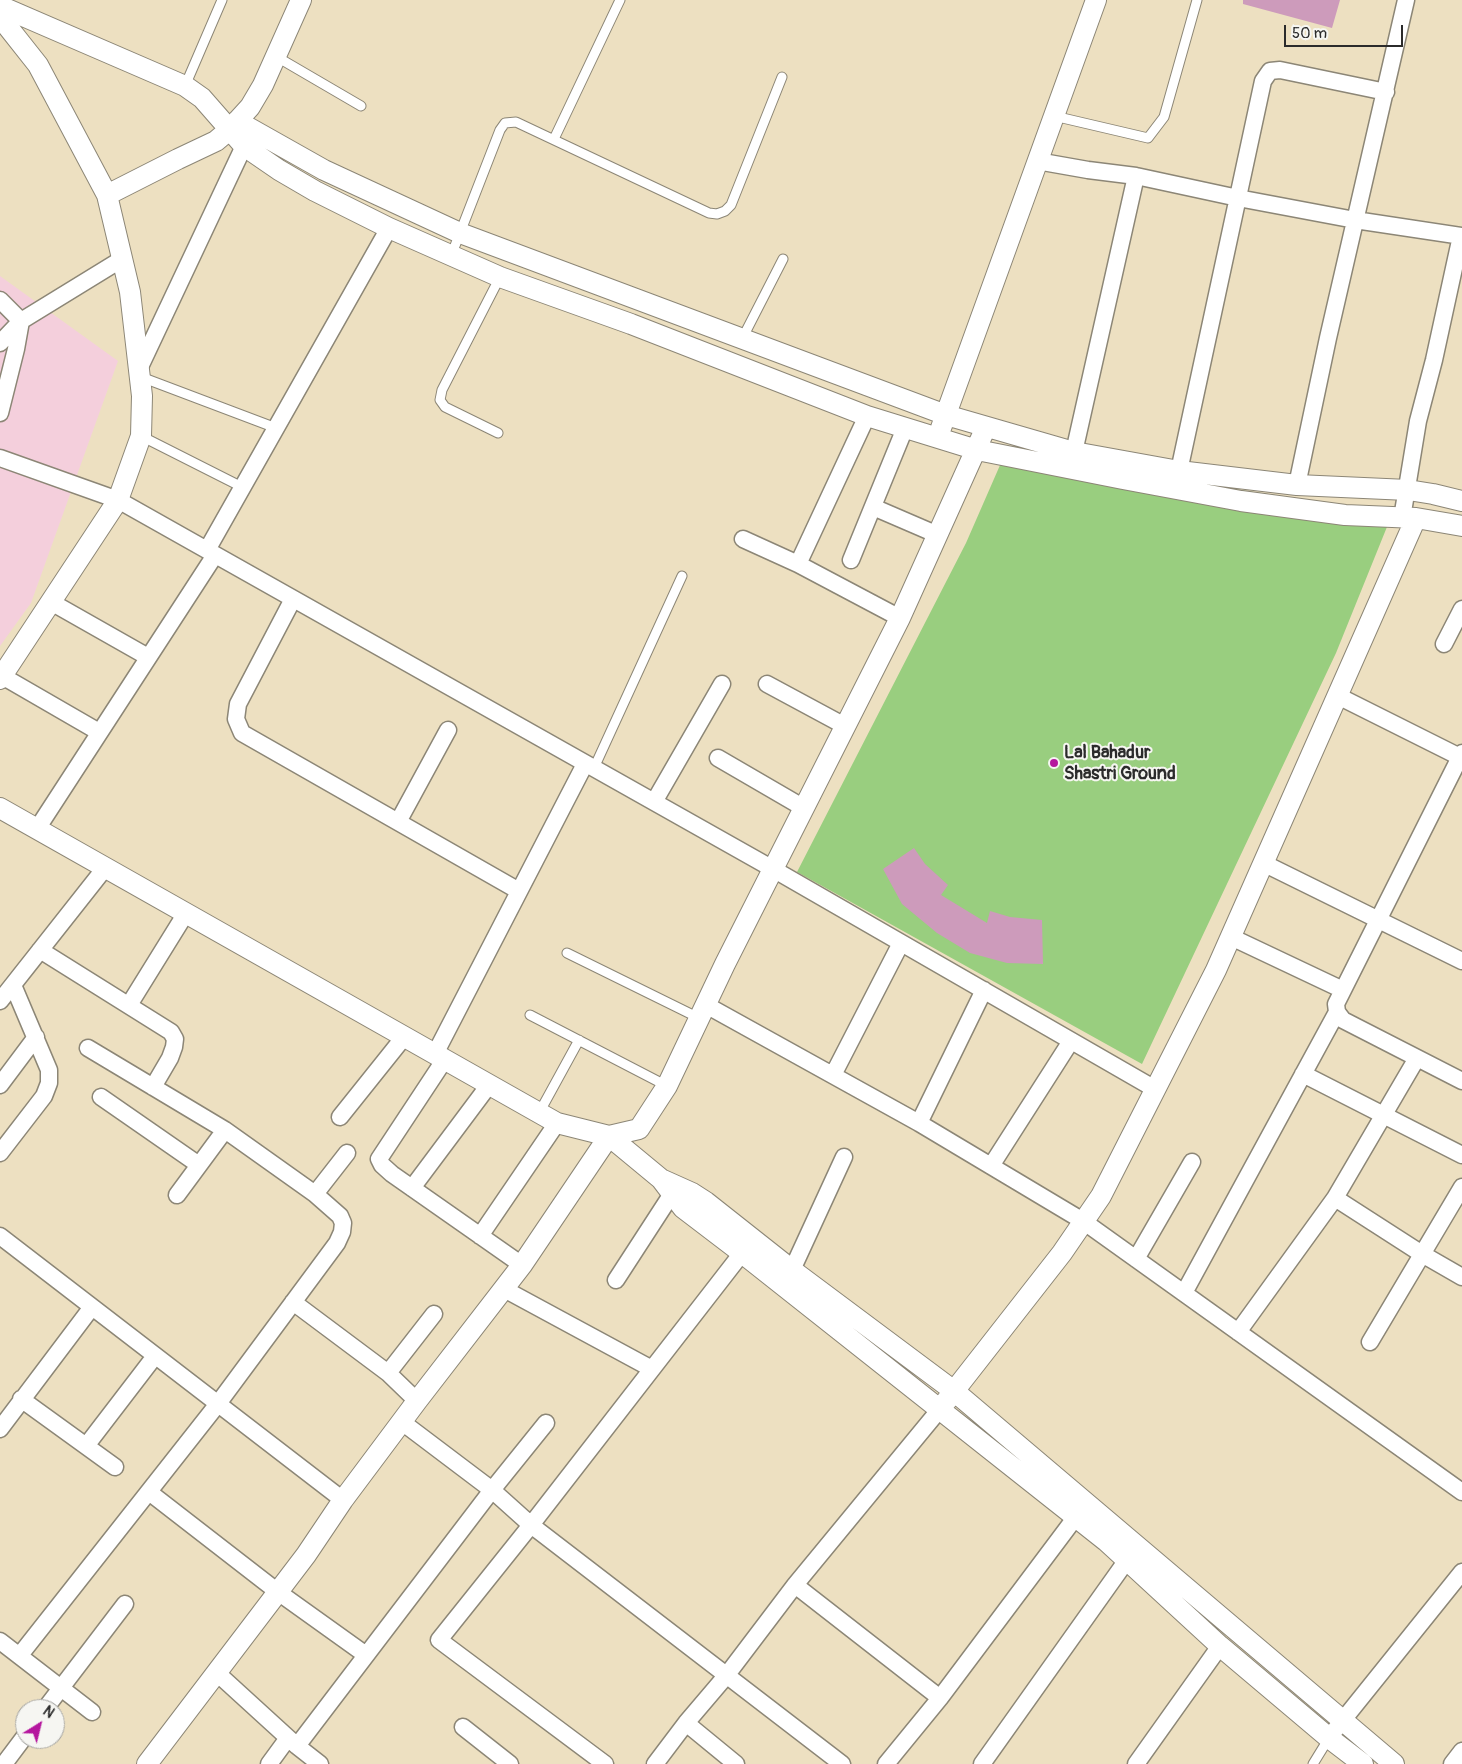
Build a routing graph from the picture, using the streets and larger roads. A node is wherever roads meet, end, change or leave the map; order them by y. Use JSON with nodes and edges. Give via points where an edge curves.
{"nodes":[{"id":1,"x":302,"y":0,"type":"edge"},
{"id":2,"x":1096,"y":0,"type":"edge"},
{"id":3,"x":1406,"y":0,"type":"edge"},
{"id":4,"x":0,"y":6,"type":"edge"},
{"id":5,"x":0,"y":16,"type":"edge"},
{"id":6,"x":1386,"y":92,"type":"junction"},
{"id":7,"x":233,"y":125,"type":"junction"},
{"id":8,"x":244,"y":146,"type":"junction"},
{"id":9,"x":1037,"y":161,"type":"junction"},
{"id":10,"x":1136,"y":176,"type":"junction"},
{"id":11,"x":107,"y":195,"type":"junction"},
{"id":12,"x":1238,"y":198,"type":"junction"},
{"id":13,"x":1355,"y":220,"type":"junction"},
{"id":14,"x":389,"y":228,"type":"junction"},
{"id":15,"x":1462,"y":236,"type":"edge"},
{"id":16,"x":122,"y":259,"type":"junction"},
{"id":17,"x":0,"y":300,"type":"edge"},
{"id":18,"x":21,"y":321,"type":"junction"},
{"id":19,"x":0,"y":343,"type":"edge"},
{"id":20,"x":140,"y":373,"type":"junction"},
{"id":21,"x":0,"y":413,"type":"edge"},
{"id":22,"x":946,"y":415,"type":"junction"},
{"id":23,"x":867,"y":416,"type":"junction"},
{"id":24,"x":986,"y":427,"type":"junction"},
{"id":25,"x":905,"y":428,"type":"junction"},
{"id":26,"x":937,"y":439,"type":"junction"},
{"id":27,"x":977,"y":450,"type":"junction"},
{"id":28,"x":1074,"y":452,"type":"junction"},
{"id":29,"x":0,"y":458,"type":"edge"},
{"id":30,"x":1179,"y":471,"type":"junction"},
{"id":31,"x":1297,"y":485,"type":"junction"},
{"id":32,"x":1408,"y":490,"type":"junction"},
{"id":33,"x":118,"y":500,"type":"junction"},
{"id":34,"x":1462,"y":501,"type":"edge"},
{"id":35,"x":873,"y":507,"type":"junction"},
{"id":36,"x":1409,"y":518,"type":"junction"},
{"id":37,"x":1462,"y":526,"type":"edge"},
{"id":38,"x":938,"y":534,"type":"junction"},
{"id":39,"x":743,"y":540,"type":"dead end"},
{"id":40,"x":211,"y":552,"type":"junction"},
{"id":41,"x":851,"y":560,"type":"dead end"},
{"id":42,"x":798,"y":564,"type":"junction"},
{"id":43,"x":293,"y":599,"type":"junction"},
{"id":44,"x":51,"y":602,"type":"junction"},
{"id":45,"x":1462,"y":609,"type":"edge"},
{"id":46,"x":900,"y":618,"type":"junction"},
{"id":47,"x":1444,"y":644,"type":"dead end"},
{"id":48,"x":148,"y":657,"type":"junction"},
{"id":49,"x":1,"y":677,"type":"edge"},
{"id":50,"x":722,"y":684,"type":"dead end"},
{"id":51,"x":767,"y":684,"type":"dead end"},
{"id":52,"x":1338,"y":696,"type":"junction"},
{"id":53,"x":845,"y":726,"type":"junction"},
{"id":54,"x":448,"y":730,"type":"dead end"},
{"id":55,"x":99,"y":732,"type":"junction"},
{"id":56,"x":1461,"y":756,"type":"edge"},
{"id":57,"x":718,"y":758,"type":"dead end"},
{"id":58,"x":590,"y":766,"type":"junction"},
{"id":59,"x":654,"y":802,"type":"junction"},
{"id":60,"x":0,"y":808,"type":"edge"},
{"id":61,"x":804,"y":808,"type":"junction"},
{"id":62,"x":398,"y":822,"type":"junction"},
{"id":63,"x":36,"y":829,"type":"junction"},
{"id":64,"x":1263,"y":863,"type":"junction"},
{"id":65,"x":105,"y":868,"type":"junction"},
{"id":66,"x":773,"y":869,"type":"junction"},
{"id":67,"x":519,"y":891,"type":"junction"},
{"id":68,"x":186,"y":914,"type":"junction"},
{"id":69,"x":1379,"y":920,"type":"junction"},
{"id":70,"x":1231,"y":937,"type":"junction"},
{"id":71,"x":901,"y":943,"type":"junction"},
{"id":72,"x":40,"y":950,"type":"junction"},
{"id":73,"x":1462,"y":960,"type":"edge"},
{"id":74,"x":13,"y":985,"type":"junction"},
{"id":75,"x":984,"y":990,"type":"junction"},
{"id":76,"x":1343,"y":990,"type":"junction"},
{"id":77,"x":0,"y":1001,"type":"edge"},
{"id":78,"x":129,"y":1005,"type":"junction"},
{"id":79,"x":703,"y":1011,"type":"junction"},
{"id":80,"x":1337,"y":1012,"type":"junction"},
{"id":81,"x":36,"y":1037,"type":"junction"},
{"id":82,"x":404,"y":1037,"type":"junction"},
{"id":83,"x":1071,"y":1041,"type":"junction"},
{"id":84,"x":88,"y":1048,"type":"dead end"},
{"id":85,"x":440,"y":1057,"type":"junction"},
{"id":86,"x":1418,"y":1058,"type":"junction"},
{"id":87,"x":1303,"y":1074,"type":"junction"},
{"id":88,"x":833,"y":1075,"type":"junction"},
{"id":89,"x":1462,"y":1081,"type":"edge"},
{"id":90,"x":489,"y":1084,"type":"junction"},
{"id":91,"x":0,"y":1085,"type":"edge"},
{"id":92,"x":153,"y":1086,"type":"junction"},
{"id":93,"x":1155,"y":1089,"type":"junction"},
{"id":94,"x":101,"y":1097,"type":"dead end"},
{"id":95,"x":1383,"y":1115,"type":"junction"},
{"id":96,"x":340,"y":1117,"type":"dead end"},
{"id":97,"x":557,"y":1123,"type":"junction"},
{"id":98,"x":919,"y":1123,"type":"junction"},
{"id":99,"x":225,"y":1130,"type":"junction"},
{"id":100,"x":609,"y":1136,"type":"junction"},
{"id":101,"x":0,"y":1153,"type":"edge"},
{"id":102,"x":347,"y":1153,"type":"dead end"},
{"id":103,"x":1462,"y":1155,"type":"edge"},
{"id":104,"x":844,"y":1157,"type":"dead end"},
{"id":105,"x":1192,"y":1162,"type":"dead end"},
{"id":106,"x":199,"y":1165,"type":"junction"},
{"id":107,"x":991,"y":1166,"type":"junction"},
{"id":108,"x":670,"y":1186,"type":"junction"},
{"id":109,"x":1462,"y":1187,"type":"edge"},
{"id":110,"x":412,"y":1188,"type":"junction"},
{"id":111,"x":315,"y":1194,"type":"junction"},
{"id":112,"x":177,"y":1195,"type":"dead end"},
{"id":113,"x":1335,"y":1198,"type":"junction"},
{"id":114,"x":1083,"y":1222,"type":"junction"},
{"id":115,"x":0,"y":1236,"type":"edge"},
{"id":116,"x":480,"y":1236,"type":"junction"},
{"id":117,"x":742,"y":1253,"type":"junction"},
{"id":118,"x":1422,"y":1254,"type":"junction"},
{"id":119,"x":1136,"y":1259,"type":"junction"},
{"id":120,"x":522,"y":1264,"type":"junction"},
{"id":121,"x":792,"y":1270,"type":"junction"},
{"id":122,"x":1462,"y":1277,"type":"edge"},
{"id":123,"x":616,"y":1280,"type":"dead end"},
{"id":124,"x":504,"y":1289,"type":"junction"},
{"id":125,"x":1184,"y":1293,"type":"junction"},
{"id":126,"x":293,"y":1302,"type":"junction"},
{"id":127,"x":92,"y":1308,"type":"junction"},
{"id":128,"x":434,"y":1314,"type":"dead end"},
{"id":129,"x":1238,"y":1332,"type":"junction"},
{"id":130,"x":1370,"y":1342,"type":"dead end"},
{"id":131,"x":155,"y":1356,"type":"junction"},
{"id":132,"x":652,"y":1369,"type":"junction"},
{"id":133,"x":388,"y":1373,"type":"junction"},
{"id":134,"x":954,"y":1391,"type":"junction"},
{"id":135,"x":21,"y":1400,"type":"junction"},
{"id":136,"x":417,"y":1401,"type":"junction"},
{"id":137,"x":217,"y":1405,"type":"junction"},
{"id":138,"x":940,"y":1409,"type":"junction"},
{"id":139,"x":402,"y":1422,"type":"junction"},
{"id":140,"x":546,"y":1423,"type":"dead end"},
{"id":141,"x":0,"y":1429,"type":"edge"},
{"id":142,"x":86,"y":1446,"type":"junction"},
{"id":143,"x":115,"y":1467,"type":"dead end"},
{"id":144,"x":492,"y":1490,"type":"junction"},
{"id":145,"x":149,"y":1492,"type":"junction"},
{"id":146,"x":1462,"y":1492,"type":"edge"},
{"id":147,"x":343,"y":1500,"type":"junction"},
{"id":148,"x":1076,"y":1518,"type":"junction"},
{"id":149,"x":531,"y":1525,"type":"junction"},
{"id":150,"x":1128,"y":1560,"type":"junction"},
{"id":151,"x":1462,"y":1572,"type":"edge"},
{"id":152,"x":795,"y":1585,"type":"junction"},
{"id":153,"x":278,"y":1592,"type":"junction"},
{"id":154,"x":125,"y":1604,"type":"dead end"},
{"id":155,"x":0,"y":1641,"type":"edge"},
{"id":156,"x":1220,"y":1646,"type":"junction"},
{"id":157,"x":20,"y":1655,"type":"junction"},
{"id":158,"x":366,"y":1655,"type":"junction"},
{"id":159,"x":217,"y":1673,"type":"junction"},
{"id":160,"x":726,"y":1676,"type":"junction"},
{"id":161,"x":61,"y":1687,"type":"junction"},
{"id":162,"x":940,"y":1698,"type":"junction"},
{"id":163,"x":52,"y":1699,"type":"edge"},
{"id":164,"x":92,"y":1712,"type":"dead end"},
{"id":165,"x":1343,"y":1720,"type":"junction"},
{"id":166,"x":686,"y":1723,"type":"junction"},
{"id":167,"x":463,"y":1727,"type":"dead end"},
{"id":168,"x":1329,"y":1738,"type":"junction"},
{"id":169,"x":293,"y":1742,"type":"junction"},
{"id":170,"x":15,"y":1749,"type":"edge"},
{"id":171,"x":1462,"y":1751,"type":"edge"},
{"id":172,"x":4,"y":1764,"type":"edge"},
{"id":173,"x":147,"y":1764,"type":"edge"},
{"id":174,"x":270,"y":1764,"type":"edge"},
{"id":175,"x":320,"y":1764,"type":"edge"},
{"id":176,"x":510,"y":1764,"type":"edge"},
{"id":177,"x":605,"y":1764,"type":"edge"},
{"id":178,"x":655,"y":1764,"type":"edge"},
{"id":179,"x":736,"y":1764,"type":"edge"},
{"id":180,"x":842,"y":1764,"type":"edge"},
{"id":181,"x":886,"y":1764,"type":"edge"},
{"id":182,"x":982,"y":1764,"type":"edge"},
{"id":183,"x":1136,"y":1764,"type":"edge"},
{"id":184,"x":1363,"y":1764,"type":"edge"},
{"id":185,"x":1394,"y":1764,"type":"edge"},
{"id":186,"x":1452,"y":1764,"type":"edge"}],
"edges":[{"from":1,"to":7,"type":"street","via":[[263,85],[250,107]]},
{"from":2,"to":9,"type":"street"},
{"from":3,"to":6,"type":"street"},
{"from":4,"to":7,"type":"street","via":[[184,86]]},
{"from":5,"to":11,"type":"street","via":[[38,66]]},
{"from":6,"to":12,"type":"street","via":[[1280,70],[1270,71],[1263,81]]},
{"from":6,"to":13,"type":"street"},
{"from":7,"to":8,"type":"street"},
{"from":7,"to":11,"type":"street","via":[[216,141]]},
{"from":7,"to":22,"type":"street","via":[[460,233]]},
{"from":8,"to":14,"type":"street","via":[[315,191]]},
{"from":8,"to":20,"type":"street"},
{"from":9,"to":10,"type":"street"},
{"from":9,"to":22,"type":"street"},
{"from":10,"to":12,"type":"street"},
{"from":10,"to":28,"type":"street"},
{"from":11,"to":16,"type":"street"},
{"from":12,"to":13,"type":"street"},
{"from":12,"to":30,"type":"street"},
{"from":13,"to":15,"type":"street"},
{"from":13,"to":31,"type":"street"},
{"from":14,"to":23,"type":"street","via":[[500,276]]},
{"from":14,"to":40,"type":"street","via":[[242,487]]},
{"from":15,"to":32,"type":"street","via":[[1418,421]]},
{"from":16,"to":18,"type":"street"},
{"from":16,"to":20,"type":"street","via":[[130,292]]},
{"from":17,"to":18,"type":"street"},
{"from":18,"to":19,"type":"street"},
{"from":18,"to":21,"type":"street"},
{"from":20,"to":33,"type":"street","via":[[141,436]]},
{"from":22,"to":24,"type":"street"},
{"from":22,"to":26,"type":"street"},
{"from":23,"to":25,"type":"street"},
{"from":23,"to":42,"type":"street"},
{"from":24,"to":27,"type":"street"},
{"from":24,"to":28,"type":"street"},
{"from":25,"to":26,"type":"street"},
{"from":25,"to":35,"type":"street"},
{"from":26,"to":27,"type":"street"},
{"from":27,"to":36,"type":"street","via":[[1241,501],[1345,515]]},
{"from":27,"to":38,"type":"street"},
{"from":28,"to":30,"type":"street"},
{"from":29,"to":33,"type":"street"},
{"from":30,"to":31,"type":"street"},
{"from":31,"to":32,"type":"street"},
{"from":32,"to":34,"type":"street"},
{"from":32,"to":36,"type":"street"},
{"from":33,"to":40,"type":"street"},
{"from":33,"to":44,"type":"street"},
{"from":35,"to":38,"type":"street"},
{"from":35,"to":41,"type":"street"},
{"from":36,"to":37,"type":"street"},
{"from":36,"to":52,"type":"street"},
{"from":38,"to":46,"type":"street"},
{"from":39,"to":42,"type":"street"},
{"from":40,"to":43,"type":"street"},
{"from":40,"to":48,"type":"street"},
{"from":42,"to":46,"type":"street"},
{"from":43,"to":58,"type":"street"},
{"from":43,"to":62,"type":"street","via":[[238,704],[236,719],[242,733]]},
{"from":44,"to":48,"type":"street"},
{"from":44,"to":49,"type":"street"},
{"from":45,"to":47,"type":"street"},
{"from":46,"to":53,"type":"street"},
{"from":48,"to":55,"type":"street"},
{"from":49,"to":55,"type":"street"},
{"from":50,"to":59,"type":"street"},
{"from":51,"to":53,"type":"street"},
{"from":52,"to":56,"type":"street"},
{"from":52,"to":64,"type":"street"},
{"from":53,"to":61,"type":"street"},
{"from":54,"to":62,"type":"street"},
{"from":55,"to":63,"type":"street"},
{"from":56,"to":69,"type":"street"},
{"from":57,"to":61,"type":"street"},
{"from":58,"to":59,"type":"street"},
{"from":58,"to":67,"type":"street"},
{"from":59,"to":66,"type":"street"},
{"from":60,"to":63,"type":"street"},
{"from":61,"to":66,"type":"street"},
{"from":62,"to":67,"type":"street"},
{"from":63,"to":65,"type":"street"},
{"from":64,"to":69,"type":"street"},
{"from":64,"to":70,"type":"street"},
{"from":65,"to":68,"type":"street"},
{"from":65,"to":72,"type":"street"},
{"from":66,"to":71,"type":"street"},
{"from":66,"to":79,"type":"street"},
{"from":67,"to":85,"type":"street"},
{"from":68,"to":78,"type":"street"},
{"from":68,"to":82,"type":"street"},
{"from":69,"to":73,"type":"street"},
{"from":69,"to":76,"type":"street"},
{"from":70,"to":76,"type":"street"},
{"from":70,"to":93,"type":"street"},
{"from":71,"to":75,"type":"street"},
{"from":71,"to":88,"type":"street"},
{"from":72,"to":74,"type":"street"},
{"from":72,"to":78,"type":"street"},
{"from":74,"to":77,"type":"street"},
{"from":74,"to":81,"type":"street"},
{"from":75,"to":83,"type":"street"},
{"from":75,"to":98,"type":"street"},
{"from":76,"to":80,"type":"street","via":[[1336,1004]]},
{"from":78,"to":92,"type":"street","via":[[171,1032],[175,1039],[170,1058]]},
{"from":79,"to":88,"type":"street"},
{"from":79,"to":100,"type":"street","via":[[667,1086],[639,1129]]},
{"from":80,"to":86,"type":"street","via":[[1343,1020]]},
{"from":80,"to":87,"type":"street"},
{"from":81,"to":91,"type":"street"},
{"from":81,"to":101,"type":"street","via":[[49,1070],[49,1083],[44,1096]]},
{"from":82,"to":85,"type":"street"},
{"from":82,"to":96,"type":"street"},
{"from":83,"to":93,"type":"street"},
{"from":83,"to":107,"type":"street"},
{"from":84,"to":92,"type":"street"},
{"from":85,"to":90,"type":"street"},
{"from":85,"to":110,"type":"street","via":[[379,1159],[392,1174]]},
{"from":86,"to":89,"type":"street"},
{"from":86,"to":95,"type":"street"},
{"from":87,"to":95,"type":"street"},
{"from":87,"to":125,"type":"street"},
{"from":88,"to":98,"type":"street"},
{"from":90,"to":97,"type":"street"},
{"from":90,"to":110,"type":"street"},
{"from":92,"to":99,"type":"street"},
{"from":93,"to":114,"type":"street","via":[[1101,1196]]},
{"from":94,"to":106,"type":"street"},
{"from":95,"to":103,"type":"street"},
{"from":95,"to":113,"type":"street"},
{"from":97,"to":100,"type":"street"},
{"from":97,"to":116,"type":"street"},
{"from":98,"to":107,"type":"street"},
{"from":99,"to":106,"type":"street"},
{"from":99,"to":111,"type":"street"},
{"from":100,"to":108,"type":"street"},
{"from":100,"to":120,"type":"street"},
{"from":102,"to":111,"type":"street"},
{"from":104,"to":121,"type":"street"},
{"from":105,"to":119,"type":"street"},
{"from":106,"to":112,"type":"street"},
{"from":107,"to":114,"type":"street"},
{"from":108,"to":117,"type":"street","via":[[683,1208]]},
{"from":108,"to":121,"type":"street","via":[[706,1202]]},
{"from":108,"to":123,"type":"street"},
{"from":109,"to":118,"type":"street"},
{"from":110,"to":116,"type":"street"},
{"from":111,"to":126,"type":"street","via":[[340,1216],[342,1232],[338,1243]]},
{"from":113,"to":118,"type":"street"},
{"from":113,"to":129,"type":"street"},
{"from":114,"to":119,"type":"street"},
{"from":114,"to":134,"type":"street"},
{"from":115,"to":127,"type":"street"},
{"from":116,"to":120,"type":"street"},
{"from":117,"to":132,"type":"street"},
{"from":117,"to":138,"type":"street"},
{"from":118,"to":122,"type":"street"},
{"from":118,"to":130,"type":"street"},
{"from":119,"to":125,"type":"street"},
{"from":120,"to":124,"type":"street"},
{"from":121,"to":134,"type":"street"},
{"from":124,"to":132,"type":"street"},
{"from":124,"to":136,"type":"street"},
{"from":125,"to":129,"type":"street"},
{"from":126,"to":133,"type":"street"},
{"from":126,"to":137,"type":"street"},
{"from":127,"to":131,"type":"street"},
{"from":127,"to":135,"type":"street"},
{"from":128,"to":133,"type":"street"},
{"from":129,"to":146,"type":"street"},
{"from":131,"to":137,"type":"street"},
{"from":131,"to":142,"type":"street"},
{"from":132,"to":149,"type":"street"},
{"from":133,"to":136,"type":"street"},
{"from":134,"to":138,"type":"street"},
{"from":134,"to":165,"type":"street"},
{"from":135,"to":141,"type":"street"},
{"from":135,"to":142,"type":"street"},
{"from":136,"to":139,"type":"street"},
{"from":137,"to":145,"type":"street"},
{"from":137,"to":147,"type":"street"},
{"from":138,"to":148,"type":"street"},
{"from":138,"to":152,"type":"street"},
{"from":139,"to":144,"type":"street"},
{"from":139,"to":147,"type":"street"},
{"from":140,"to":144,"type":"street"},
{"from":142,"to":143,"type":"street"},
{"from":144,"to":149,"type":"street"},
{"from":144,"to":158,"type":"street"},
{"from":145,"to":153,"type":"street"},
{"from":145,"to":157,"type":"street"},
{"from":147,"to":153,"type":"street"},
{"from":148,"to":150,"type":"street"},
{"from":148,"to":162,"type":"street"},
{"from":149,"to":160,"type":"street"},
{"from":149,"to":177,"type":"street","via":[[439,1640]]},
{"from":150,"to":156,"type":"street"},
{"from":150,"to":182,"type":"street"},
{"from":151,"to":165,"type":"street"},
{"from":152,"to":160,"type":"street"},
{"from":152,"to":162,"type":"street"},
{"from":153,"to":158,"type":"street"},
{"from":153,"to":159,"type":"street"},
{"from":154,"to":161,"type":"street"},
{"from":155,"to":157,"type":"street"},
{"from":156,"to":168,"type":"street"},
{"from":156,"to":183,"type":"street"},
{"from":157,"to":161,"type":"street"},
{"from":158,"to":169,"type":"street"},
{"from":159,"to":169,"type":"street"},
{"from":159,"to":173,"type":"street"},
{"from":160,"to":166,"type":"street"},
{"from":160,"to":180,"type":"street"},
{"from":161,"to":163,"type":"street"},
{"from":161,"to":164,"type":"street"},
{"from":162,"to":181,"type":"street"},
{"from":165,"to":168,"type":"street"},
{"from":165,"to":185,"type":"street"},
{"from":166,"to":178,"type":"street"},
{"from":166,"to":179,"type":"street"},
{"from":167,"to":176,"type":"street"},
{"from":168,"to":184,"type":"street"},
{"from":169,"to":174,"type":"street"},
{"from":169,"to":175,"type":"street"},
{"from":170,"to":172,"type":"street"},
{"from":171,"to":186,"type":"street"}]}
